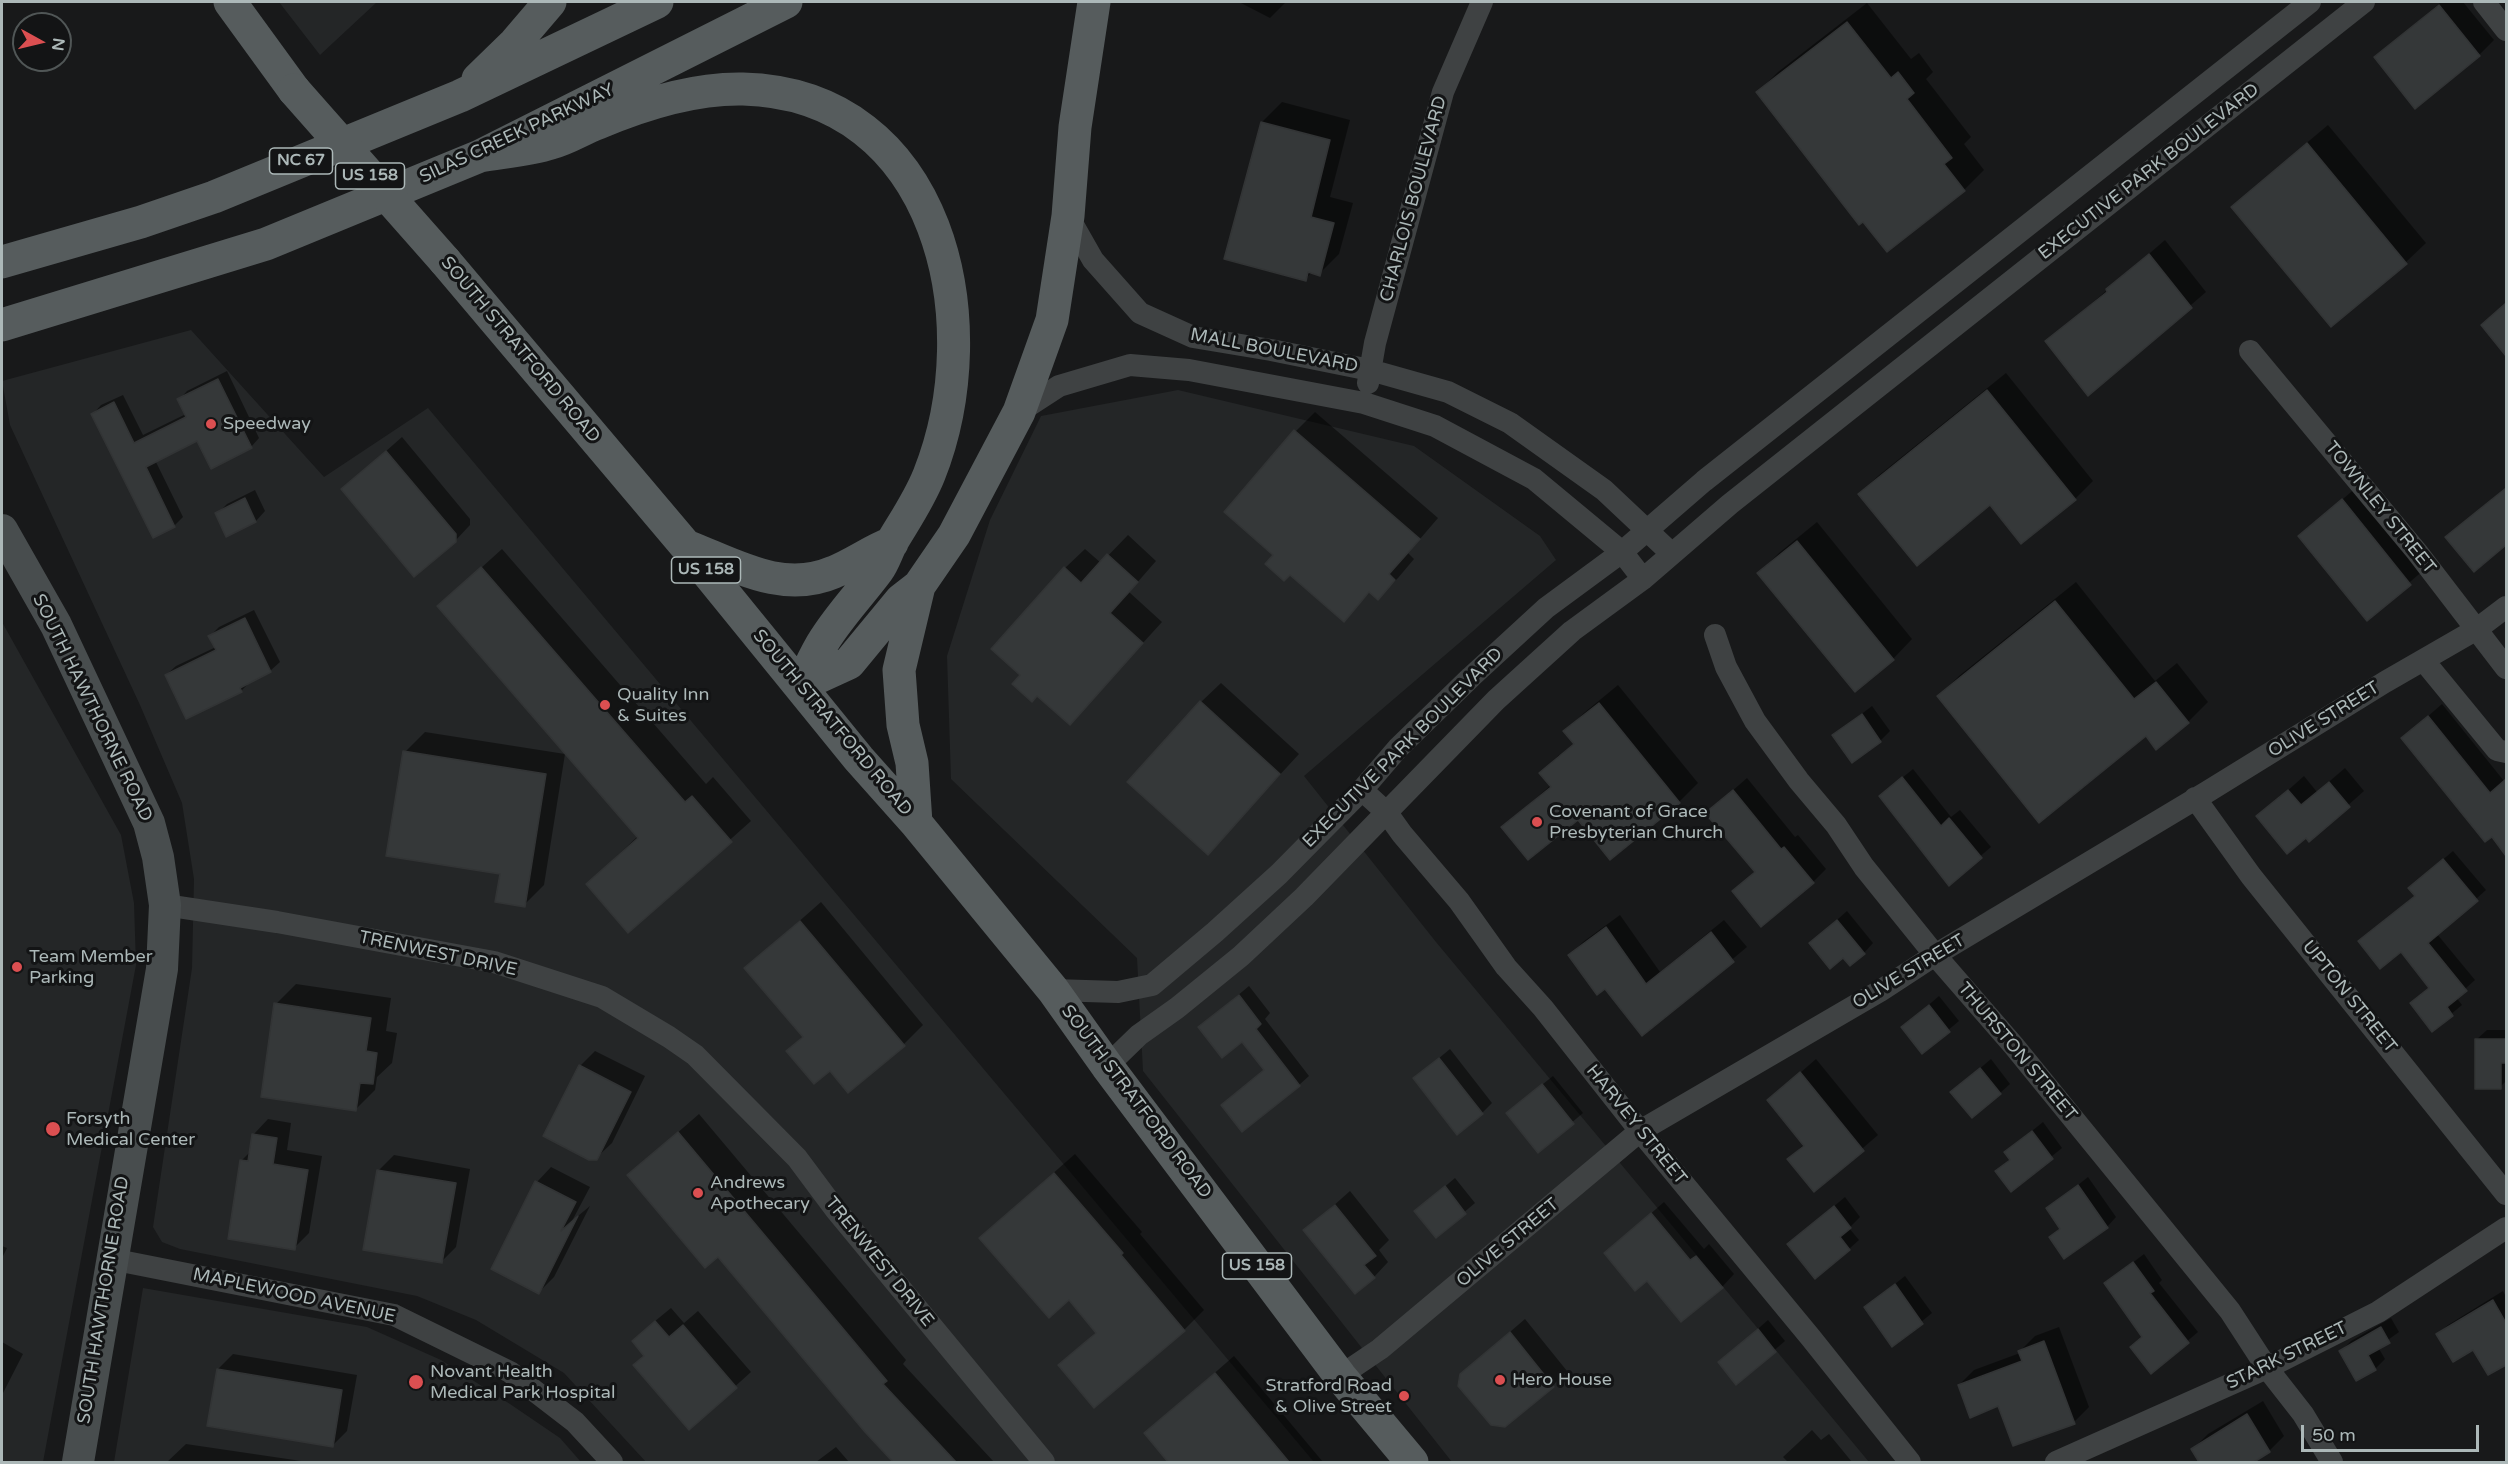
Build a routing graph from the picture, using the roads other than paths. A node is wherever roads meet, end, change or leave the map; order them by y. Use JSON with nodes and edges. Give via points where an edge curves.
{"nodes":[{"id":1,"x":230,"y":2,"type":"edge"},
{"id":2,"x":550,"y":2,"type":"edge"},
{"id":3,"x":657,"y":2,"type":"edge"},
{"id":4,"x":786,"y":2,"type":"edge"},
{"id":5,"x":1094,"y":2,"type":"edge"},
{"id":6,"x":1482,"y":2,"type":"edge"},
{"id":7,"x":2310,"y":2,"type":"edge"},
{"id":8,"x":2364,"y":2,"type":"edge"},
{"id":9,"x":2484,"y":2,"type":"edge"},
{"id":10,"x":2506,"y":30,"type":"edge"},
{"id":11,"x":460,"y":96,"type":"junction"},
{"id":12,"x":480,"y":156,"type":"junction"},
{"id":13,"x":1068,"y":216,"type":"junction"},
{"id":14,"x":2,"y":262,"type":"edge"},
{"id":15,"x":1915,"y":312,"type":"junction"},
{"id":16,"x":2,"y":325,"type":"edge"},
{"id":17,"x":1933,"y":343,"type":"junction"},
{"id":18,"x":2250,"y":351,"type":"dead end"},
{"id":19,"x":1370,"y":370,"type":"junction"},
{"id":20,"x":1364,"y":403,"type":"junction"},
{"id":21,"x":1019,"y":412,"type":"junction"},
{"id":22,"x":1520,"y":430,"type":"junction"},
{"id":23,"x":1737,"y":454,"type":"junction"},
{"id":24,"x":1497,"y":458,"type":"junction"},
{"id":25,"x":1758,"y":482,"type":"junction"},
{"id":26,"x":1648,"y":529,"type":"junction"},
{"id":27,"x":2,"y":530,"type":"edge"},
{"id":28,"x":892,"y":543,"type":"junction"},
{"id":29,"x":686,"y":545,"type":"junction"},
{"id":30,"x":1622,"y":552,"type":"junction"},
{"id":31,"x":1672,"y":554,"type":"junction"},
{"id":32,"x":1643,"y":579,"type":"junction"},
{"id":33,"x":919,"y":586,"type":"junction"},
{"id":34,"x":2506,"y":607,"type":"edge"},
{"id":35,"x":2477,"y":629,"type":"junction"},
{"id":36,"x":1715,"y":635,"type":"dead end"},
{"id":37,"x":2424,"y":661,"type":"junction"},
{"id":38,"x":2506,"y":668,"type":"edge"},
{"id":39,"x":801,"y":685,"type":"junction"},
{"id":40,"x":2506,"y":752,"type":"edge"},
{"id":41,"x":1362,"y":790,"type":"junction"},
{"id":42,"x":2195,"y":798,"type":"junction"},
{"id":43,"x":1387,"y":813,"type":"junction"},
{"id":44,"x":916,"y":823,"type":"junction"},
{"id":45,"x":165,"y":905,"type":"junction"},
{"id":46,"x":1935,"y":955,"type":"junction"},
{"id":47,"x":1053,"y":990,"type":"junction"},
{"id":48,"x":1107,"y":1066,"type":"junction"},
{"id":49,"x":1640,"y":1131,"type":"junction"},
{"id":50,"x":2506,"y":1194,"type":"edge"},
{"id":51,"x":2506,"y":1228,"type":"edge"},
{"id":52,"x":111,"y":1258,"type":"junction"},
{"id":53,"x":2267,"y":1368,"type":"junction"},
{"id":54,"x":1340,"y":1376,"type":"junction"},
{"id":55,"x":78,"y":1462,"type":"edge"},
{"id":56,"x":612,"y":1462,"type":"edge"},
{"id":57,"x":1044,"y":1462,"type":"edge"},
{"id":58,"x":1412,"y":1462,"type":"edge"},
{"id":59,"x":1910,"y":1462,"type":"edge"},
{"id":60,"x":2056,"y":1462,"type":"edge"},
{"id":61,"x":2332,"y":1462,"type":"edge"}],
"edges":[{"from":1,"to":29,"type":"main road","name":"SOUTH STRATFORD ROAD","number":"US 158","bridge":true,"via":[[294,90]]},
{"from":2,"to":11,"type":"main road"},
{"from":3,"to":11,"type":"main road","number":"NC 67"},
{"from":4,"to":12,"type":"main road","name":"SILAS CREEK PARKWAY"},
{"from":5,"to":13,"type":"main road","via":[[1075,127]]},
{"from":6,"to":19,"type":"street","name":"CHARLOIS BOULEVARD","via":[[1443,92]]},
{"from":7,"to":15,"type":"street","name":"EXECUTIVE PARK BOULEVARD"},
{"from":8,"to":17,"type":"street","name":"EXECUTIVE PARK BOULEVARD"},
{"from":9,"to":10,"type":"street"},
{"from":11,"to":14,"type":"main road","number":"NC 67","via":[[214,197]]},
{"from":12,"to":16,"type":"main road","name":"SILAS CREEK PARKWAY","via":[[266,244]]},
{"from":12,"to":28,"type":"main road","via":[[551,144],[630,111],[673,98],[742,89],[774,92],[828,108],[889,152],[909,177],[939,238],[949,277],[955,328],[954,375],[941,442],[915,508]]},
{"from":13,"to":19,"type":"street","name":"MALL BOULEVARD","via":[[1093,260],[1140,313],[1193,337]]},
{"from":13,"to":21,"type":"main road","via":[[1052,320]]},
{"from":15,"to":17,"type":"street"},
{"from":15,"to":23,"type":"street","name":"EXECUTIVE PARK BOULEVARD"},
{"from":17,"to":25,"type":"street","name":"EXECUTIVE PARK BOULEVARD"},
{"from":18,"to":35,"type":"street","name":"TOWNLEY STREET"},
{"from":19,"to":20,"type":"street","name":"CHARLOIS BOULEVARD"},
{"from":19,"to":22,"type":"street","name":"MALL BOULEVARD","via":[[1448,392]]},
{"from":20,"to":21,"type":"street","name":"MALL BOULEVARD","via":[[1190,370],[1130,365],[1059,386]]},
{"from":20,"to":24,"type":"street","name":"MALL BOULEVARD","via":[[1436,426]]},
{"from":21,"to":33,"type":"main road","via":[[954,536]]},
{"from":22,"to":24,"type":"street"},
{"from":22,"to":26,"type":"street","name":"MALL BOULEVARD","via":[[1604,490]]},
{"from":23,"to":25,"type":"street"},
{"from":23,"to":26,"type":"street","name":"EXECUTIVE PARK BOULEVARD"},
{"from":24,"to":30,"type":"street","name":"MALL BOULEVARD","via":[[1534,479]]},
{"from":25,"to":31,"type":"street","name":"EXECUTIVE PARK BOULEVARD"},
{"from":26,"to":30,"type":"street","name":"EXECUTIVE PARK BOULEVARD"},
{"from":26,"to":31,"type":"street","name":"MALL BOULEVARD"},
{"from":27,"to":45,"type":"main road","name":"SOUTH HAWTHORNE ROAD","via":[[56,625],[140,802],[158,858]]},
{"from":28,"to":29,"type":"main road","via":[[834,572],[795,581],[774,580]]},
{"from":28,"to":39,"type":"main road","via":[[880,567],[824,640]]},
{"from":29,"to":39,"type":"main road","name":"SOUTH STRATFORD ROAD","number":"US 158"},
{"from":30,"to":32,"type":"street","name":"MALL BOULEVARD"},
{"from":30,"to":41,"type":"street","name":"EXECUTIVE PARK BOULEVARD","via":[[1546,608],[1398,748]]},
{"from":31,"to":32,"type":"street","name":"EXECUTIVE PARK BOULEVARD"},
{"from":32,"to":43,"type":"street","name":"EXECUTIVE PARK BOULEVARD","via":[[1555,646],[1496,700]]},
{"from":33,"to":39,"type":"main road","via":[[901,600],[849,663]]},
{"from":33,"to":44,"type":"main road","via":[[899,670]]},
{"from":34,"to":35,"type":"street","name":"OLIVE STREET"},
{"from":35,"to":37,"type":"street","name":"OLIVE STREET"},
{"from":35,"to":38,"type":"street","name":"TOWNLEY STREET"},
{"from":36,"to":46,"type":"street","name":"THURSTON STREET","via":[[1726,667],[1755,721]]},
{"from":37,"to":40,"type":"street","via":[[2497,750]]},
{"from":37,"to":42,"type":"street","name":"OLIVE STREET"},
{"from":39,"to":44,"type":"main road","name":"SOUTH STRATFORD ROAD","number":"US 158"},
{"from":41,"to":43,"type":"street","name":"HARVEY STREET"},
{"from":41,"to":47,"type":"street","name":"EXECUTIVE PARK BOULEVARD","via":[[1279,874],[1152,985],[1118,992]]},
{"from":42,"to":46,"type":"street","name":"OLIVE STREET"},
{"from":42,"to":50,"type":"street","name":"UPTON STREET","via":[[2251,876]]},
{"from":43,"to":48,"type":"street","name":"EXECUTIVE PARK BOULEVARD","via":[[1241,956],[1139,1035]]},
{"from":43,"to":49,"type":"street","name":"HARVEY STREET"},
{"from":44,"to":47,"type":"main road","name":"SOUTH STRATFORD ROAD","number":"US 158"},
{"from":45,"to":52,"type":"main road","name":"SOUTH HAWTHORNE ROAD","via":[[162,969]]},
{"from":45,"to":57,"type":"street","name":"TRENWEST DRIVE","via":[[494,962],[602,996],[669,1037],[695,1055],[797,1158]]},
{"from":46,"to":49,"type":"street","name":"OLIVE STREET"},
{"from":46,"to":53,"type":"street","name":"THURSTON STREET","via":[[2230,1311]]},
{"from":47,"to":48,"type":"main road","name":"SOUTH STRATFORD ROAD","number":"US 158"},
{"from":48,"to":54,"type":"main road","name":"SOUTH STRATFORD ROAD","number":"US 158"},
{"from":49,"to":54,"type":"street","name":"OLIVE STREET","via":[[1380,1349]]},
{"from":49,"to":59,"type":"street","name":"HARVEY STREET"},
{"from":51,"to":53,"type":"street","name":"STARK STREET","via":[[2378,1312]]},
{"from":52,"to":55,"type":"main road","name":"SOUTH HAWTHORNE ROAD"},
{"from":52,"to":56,"type":"street","name":"MAPLEWOOD AVENUE","via":[[394,1315],[510,1372],[575,1422]]},
{"from":53,"to":60,"type":"street","name":"STARK STREET"},
{"from":53,"to":61,"type":"street","name":"THURSTON STREET","via":[[2303,1414]]},
{"from":54,"to":58,"type":"main road","name":"SOUTH STRATFORD ROAD","number":"US 158"}]}
